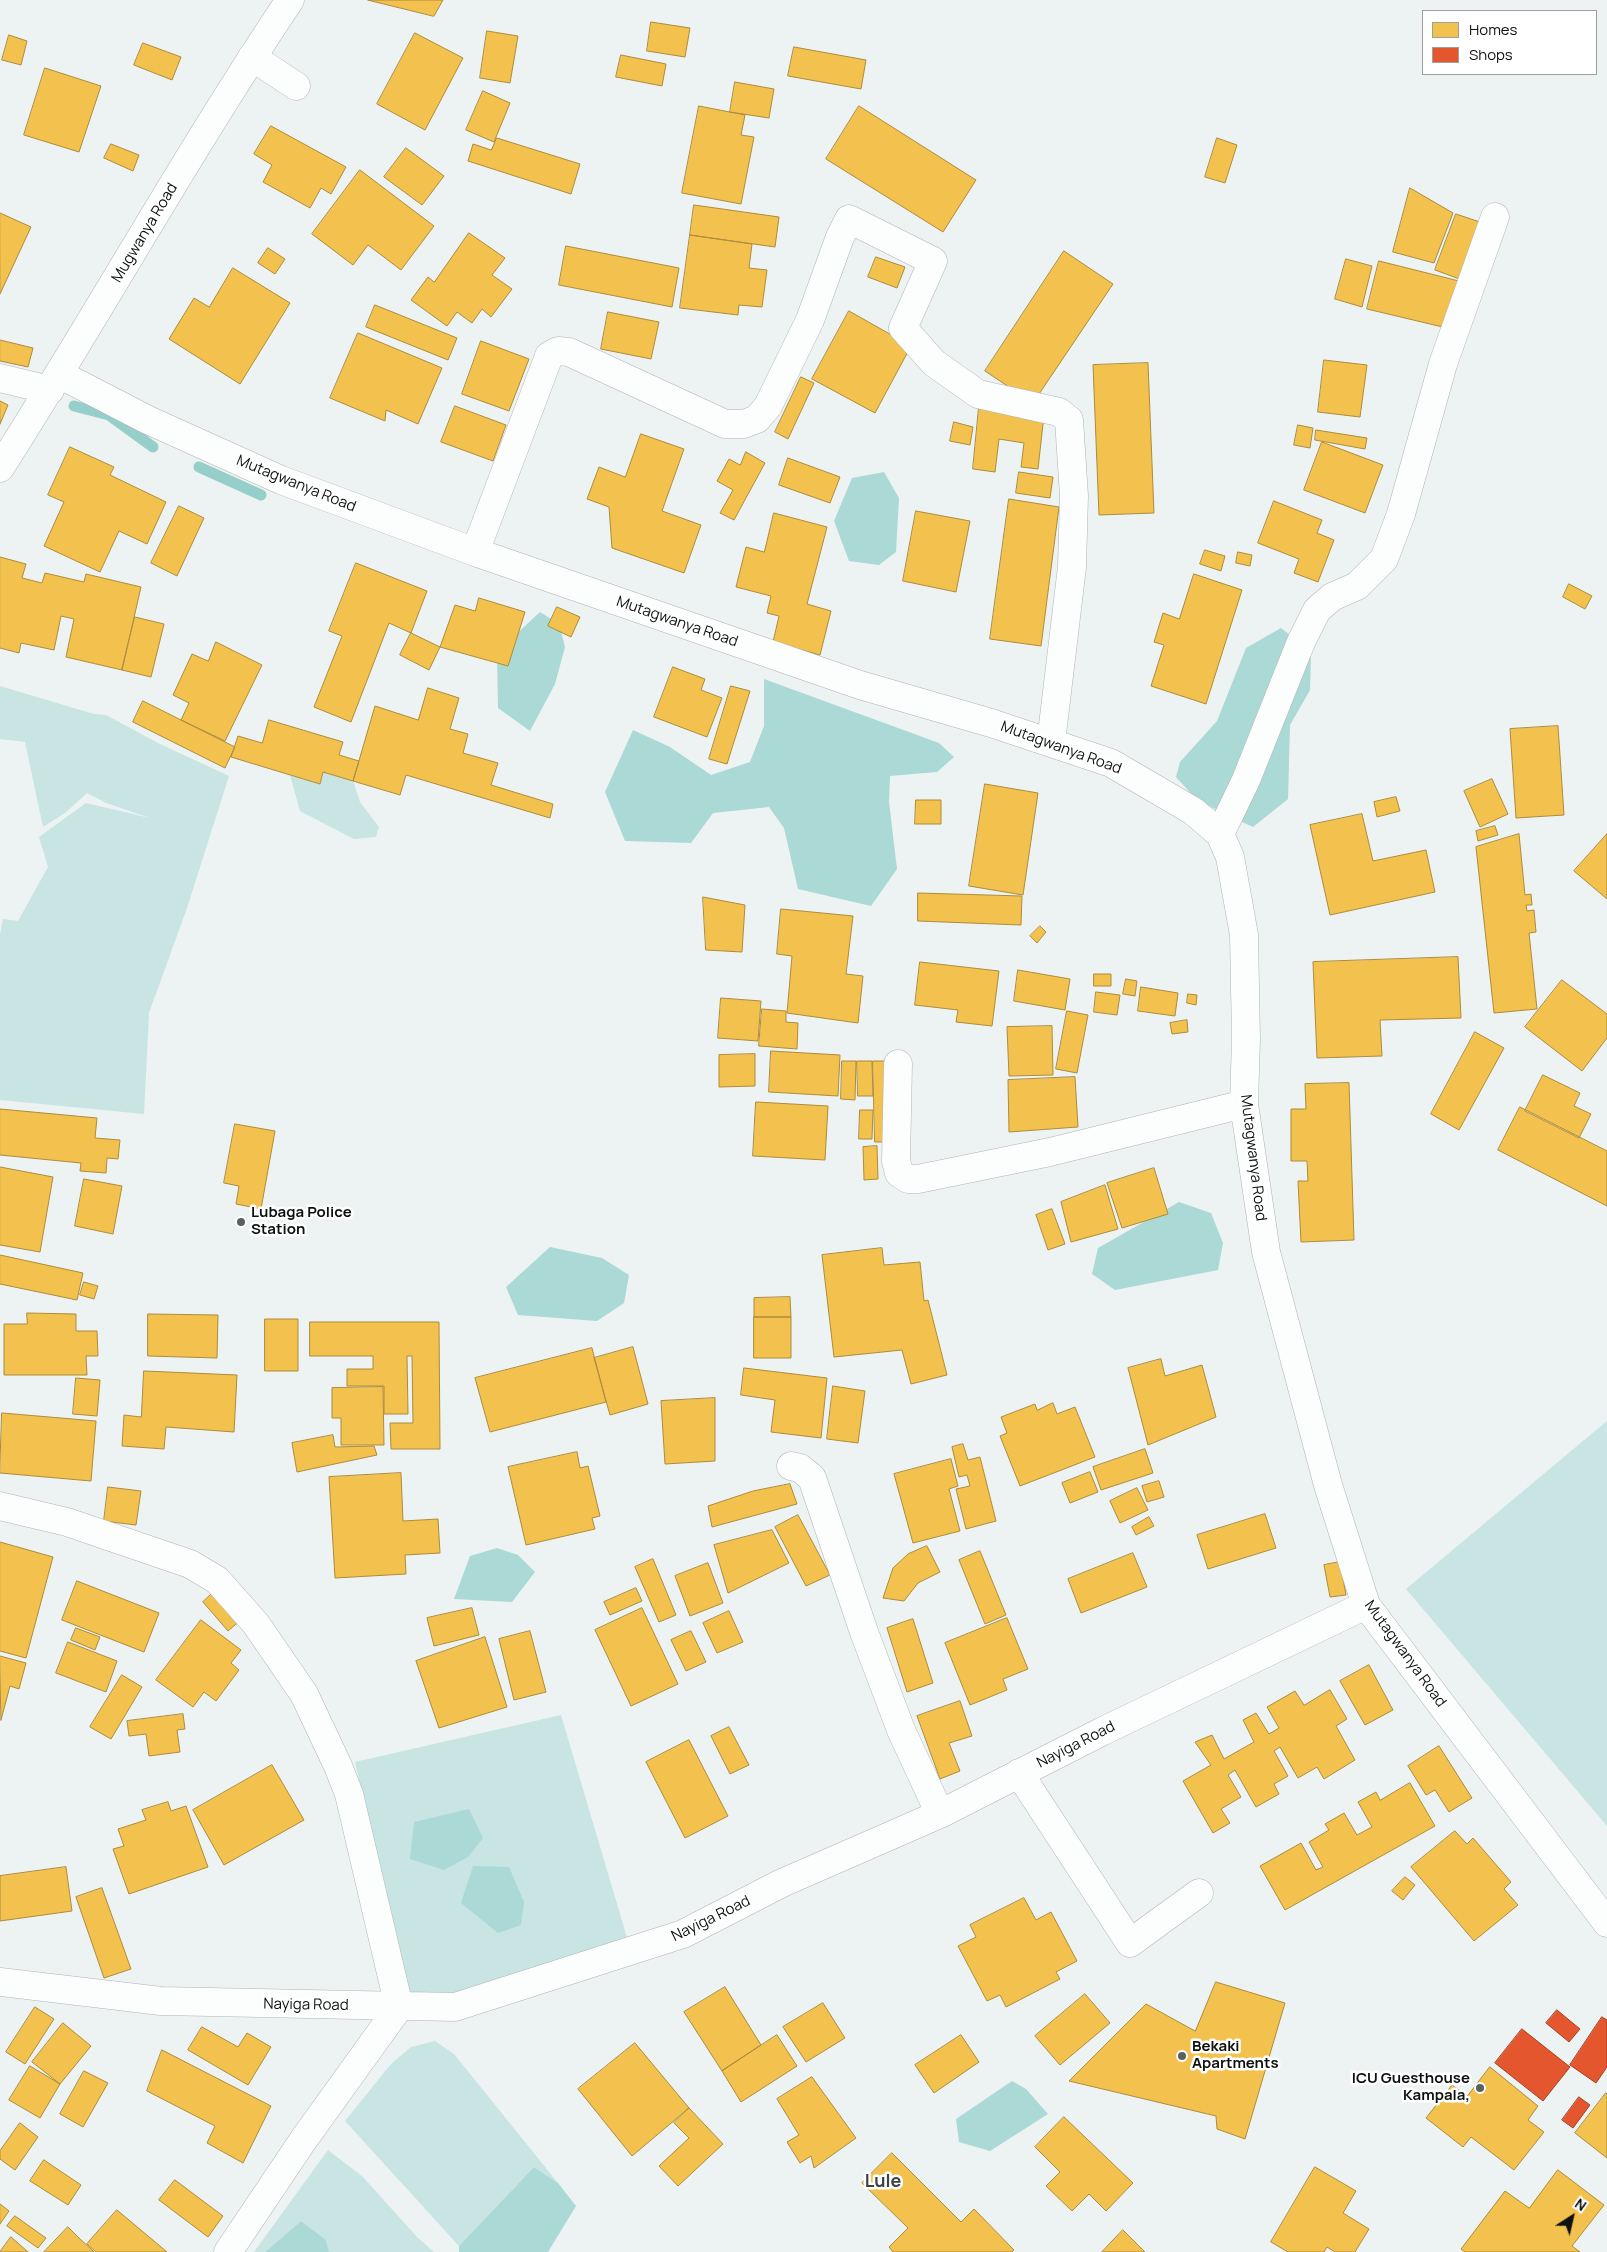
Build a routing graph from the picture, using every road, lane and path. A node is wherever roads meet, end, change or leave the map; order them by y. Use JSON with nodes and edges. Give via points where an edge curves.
{"nodes":[{"id":1,"x":290,"y":0,"type":"edge"},
{"id":2,"x":252,"y":57,"type":"junction"},
{"id":3,"x":296,"y":86,"type":"dead end"},
{"id":4,"x":1495,"y":217,"type":"dead end"},
{"id":5,"x":0,"y":378,"type":"edge"},
{"id":6,"x":54,"y":382,"type":"junction"},
{"id":7,"x":0,"y":468,"type":"edge"},
{"id":8,"x":475,"y":552,"type":"junction"},
{"id":9,"x":1051,"y":742,"type":"junction"},
{"id":10,"x":1220,"y":834,"type":"junction"},
{"id":11,"x":898,"y":1064,"type":"dead end"},
{"id":12,"x":1244,"y":1104,"type":"junction"},
{"id":13,"x":791,"y":1466,"type":"dead end"},
{"id":14,"x":0,"y":1506,"type":"edge"},
{"id":15,"x":1366,"y":1605,"type":"junction"},
{"id":16,"x":1019,"y":1773,"type":"junction"},
{"id":17,"x":940,"y":1814,"type":"junction"},
{"id":18,"x":1199,"y":1892,"type":"dead end"},
{"id":19,"x":1607,"y":1923,"type":"edge"},
{"id":20,"x":0,"y":1982,"type":"edge"},
{"id":21,"x":399,"y":2007,"type":"junction"},
{"id":22,"x":228,"y":2252,"type":"edge"}],
"edges":[{"from":1,"to":2,"type":"street","name":"Mugwanya Road"},
{"from":2,"to":3,"type":"street"},
{"from":2,"to":6,"type":"street","name":"Mugwanya Road"},
{"from":4,"to":10,"type":"street","via":[[1443,364],[1401,514],[1384,559],[1357,586],[1332,597],[1317,610]]},
{"from":5,"to":6,"type":"street","name":"Mutagwanya Road"},
{"from":6,"to":7,"type":"street","name":"Mugwanya Road"},
{"from":6,"to":8,"type":"street","name":"Mutagwanya Road","via":[[281,480]]},
{"from":8,"to":9,"type":"street","name":"Mutagwanya Road","via":[[860,685]]},
{"from":8,"to":9,"type":"street","via":[[549,356],[558,351],[569,352],[725,424],[744,424],[757,418],[768,406],[810,320],[840,237],[850,219],[934,261],[903,328],[934,363],[978,394],[1059,412],[1069,420],[1074,496],[1072,567]]},
{"from":9,"to":10,"type":"street","name":"Mutagwanya Road","via":[[1111,763],[1193,810]]},
{"from":10,"to":12,"type":"street","name":"Mutagwanya Road","via":[[1230,857],[1244,935]]},
{"from":11,"to":12,"type":"street","via":[[896,1161],[899,1173],[908,1178],[918,1179],[1050,1152]]},
{"from":12,"to":15,"type":"street","name":"Mutagwanya Road","via":[[1266,1252],[1328,1485]]},
{"from":13,"to":17,"type":"street","via":[[800,1468],[812,1478],[901,1730]]},
{"from":14,"to":21,"type":"street","via":[[67,1522],[190,1564],[217,1580],[251,1618],[304,1694],[349,1794]]},
{"from":15,"to":16,"type":"street","name":"Nayiga Road"},
{"from":15,"to":19,"type":"street","name":"Mutagwanya Road"},
{"from":16,"to":17,"type":"street","name":"Nayiga Road"},
{"from":16,"to":18,"type":"street","via":[[1130,1943]]},
{"from":17,"to":21,"type":"street","name":"Nayiga Road","via":[[782,1883],[653,1946],[455,2007]]},
{"from":20,"to":21,"type":"street","name":"Nayiga Road","via":[[161,2001]]},
{"from":21,"to":22,"type":"street","via":[[304,2138]]}]}
